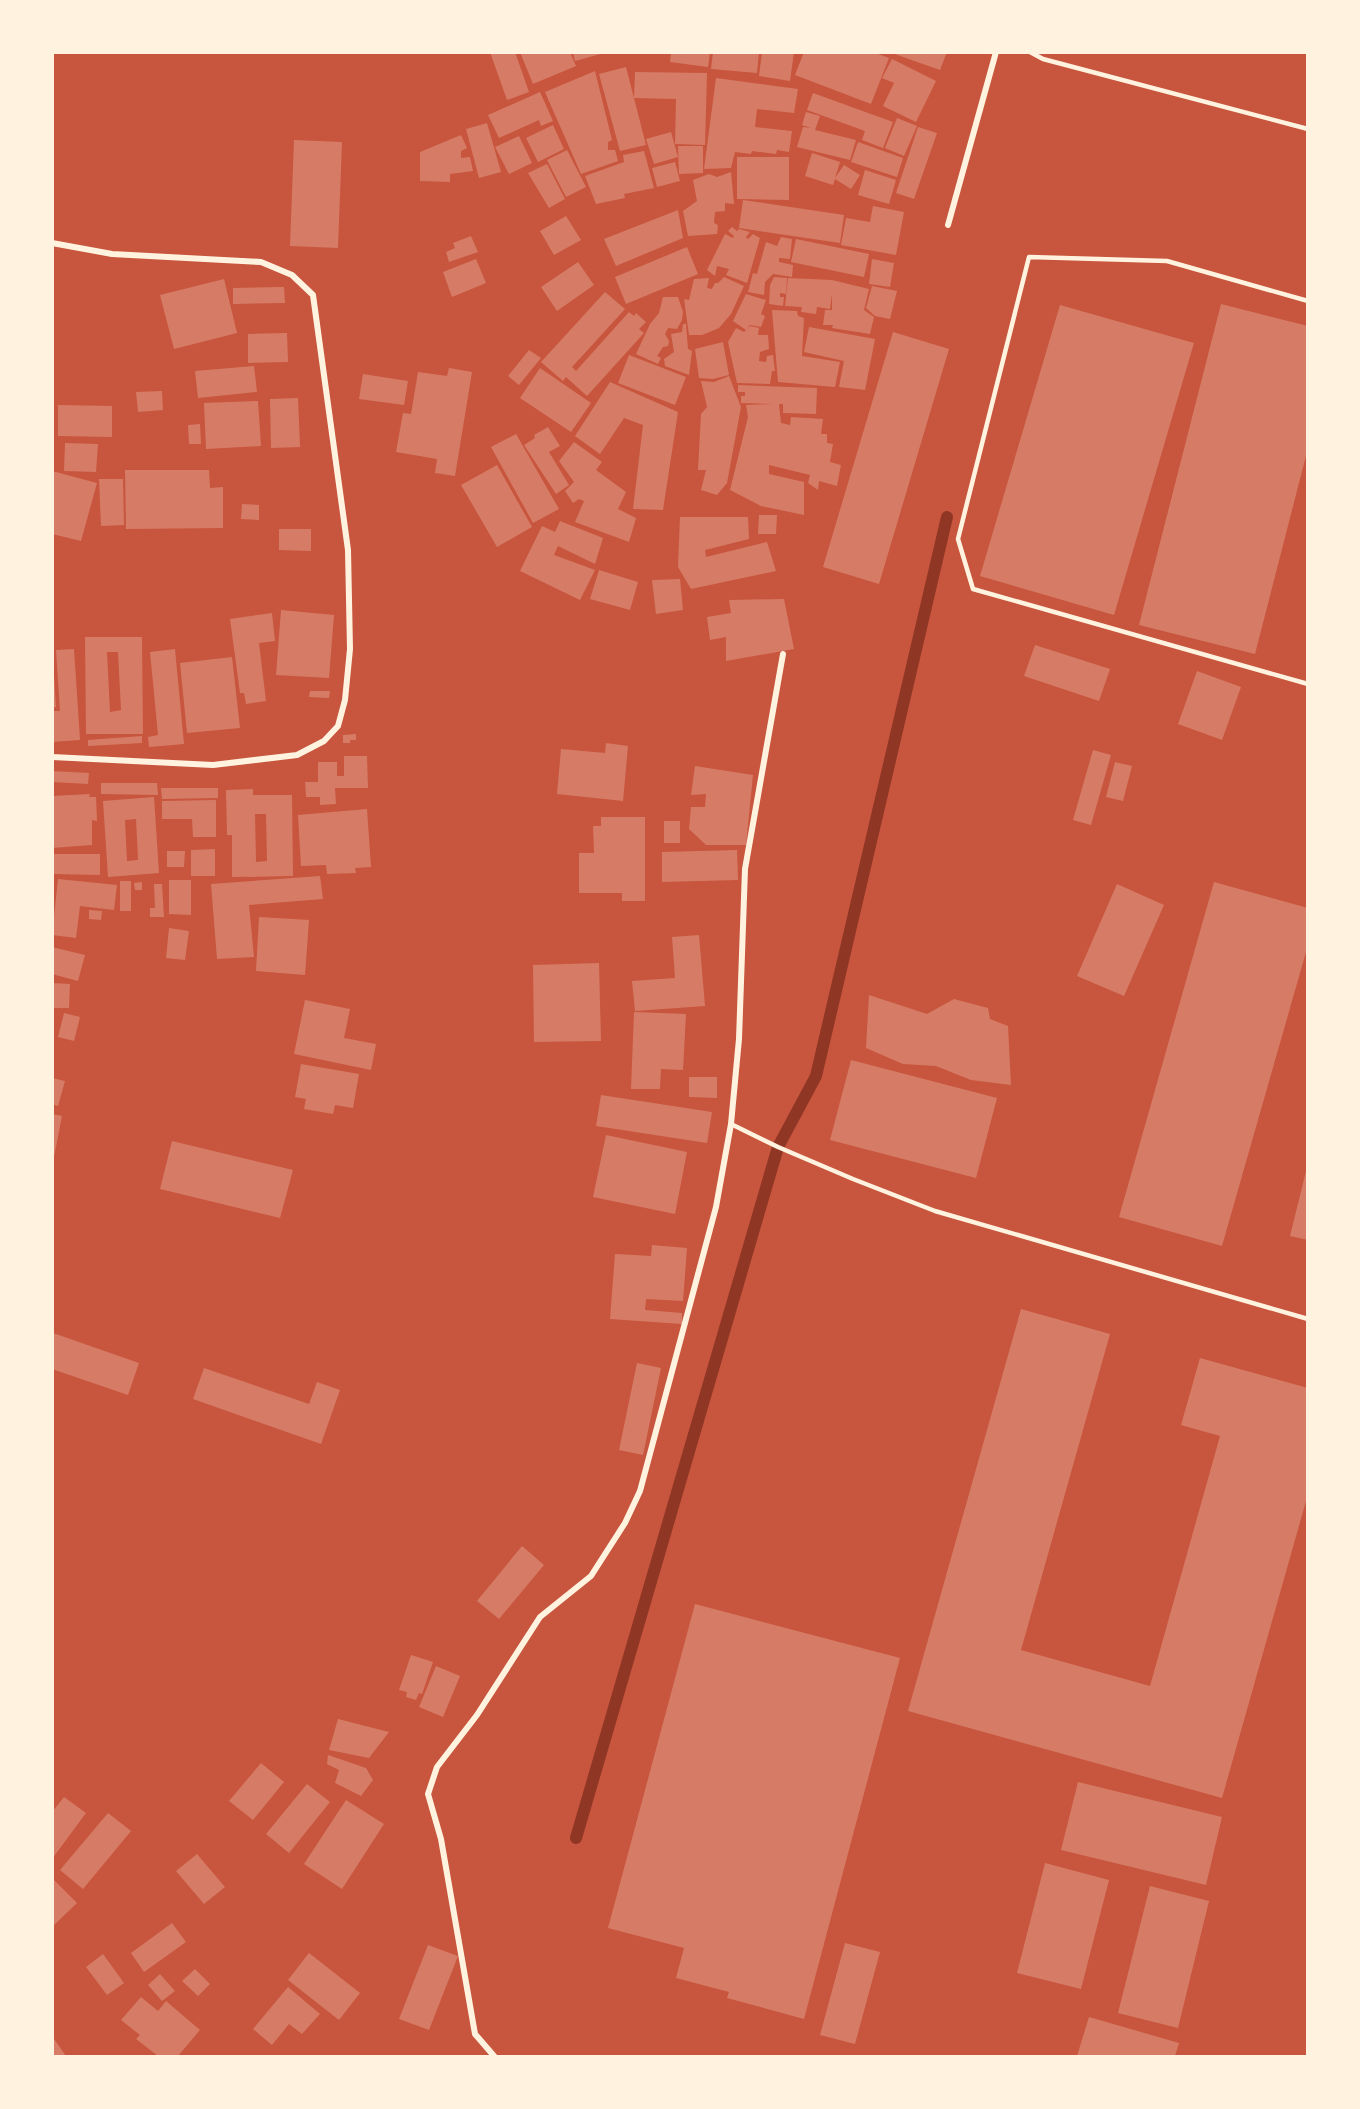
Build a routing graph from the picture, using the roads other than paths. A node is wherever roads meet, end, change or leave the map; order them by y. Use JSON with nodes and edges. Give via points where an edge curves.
{"nodes":[{"id":1,"x":996,"y":52,"type":"edge"},
{"id":2,"x":1030,"y":52,"type":"edge"},
{"id":3,"x":1308,"y":129,"type":"edge"},
{"id":4,"x":948,"y":225,"type":"dead end"},
{"id":5,"x":52,"y":243,"type":"edge"},
{"id":6,"x":1308,"y":301,"type":"edge"},
{"id":7,"x":783,"y":654,"type":"dead end"},
{"id":8,"x":1308,"y":684,"type":"edge"},
{"id":9,"x":52,"y":757,"type":"edge"},
{"id":10,"x":731,"y":1124,"type":"junction"},
{"id":11,"x":1308,"y":1319,"type":"edge"},
{"id":12,"x":494,"y":2056,"type":"edge"}],
"edges":[{"from":1,"to":4,"type":"street"},
{"from":2,"to":3,"type":"lane"},
{"from":5,"to":9,"type":"street","via":[[112,254],[261,262],[292,275],[313,295],[348,550],[350,649],[338,726],[324,741],[297,755],[213,765]]},
{"from":6,"to":8,"type":"lane","via":[[1167,261],[1029,257],[958,539],[973,589]]},
{"from":7,"to":10,"type":"street","via":[[745,869],[739,1039]]},
{"from":10,"to":11,"type":"lane","via":[[935,1211]]},
{"from":10,"to":12,"type":"street","via":[[716,1207],[640,1491],[591,1576],[540,1617],[477,1715],[437,1767],[428,1794],[441,1839],[475,2034]]}]}
